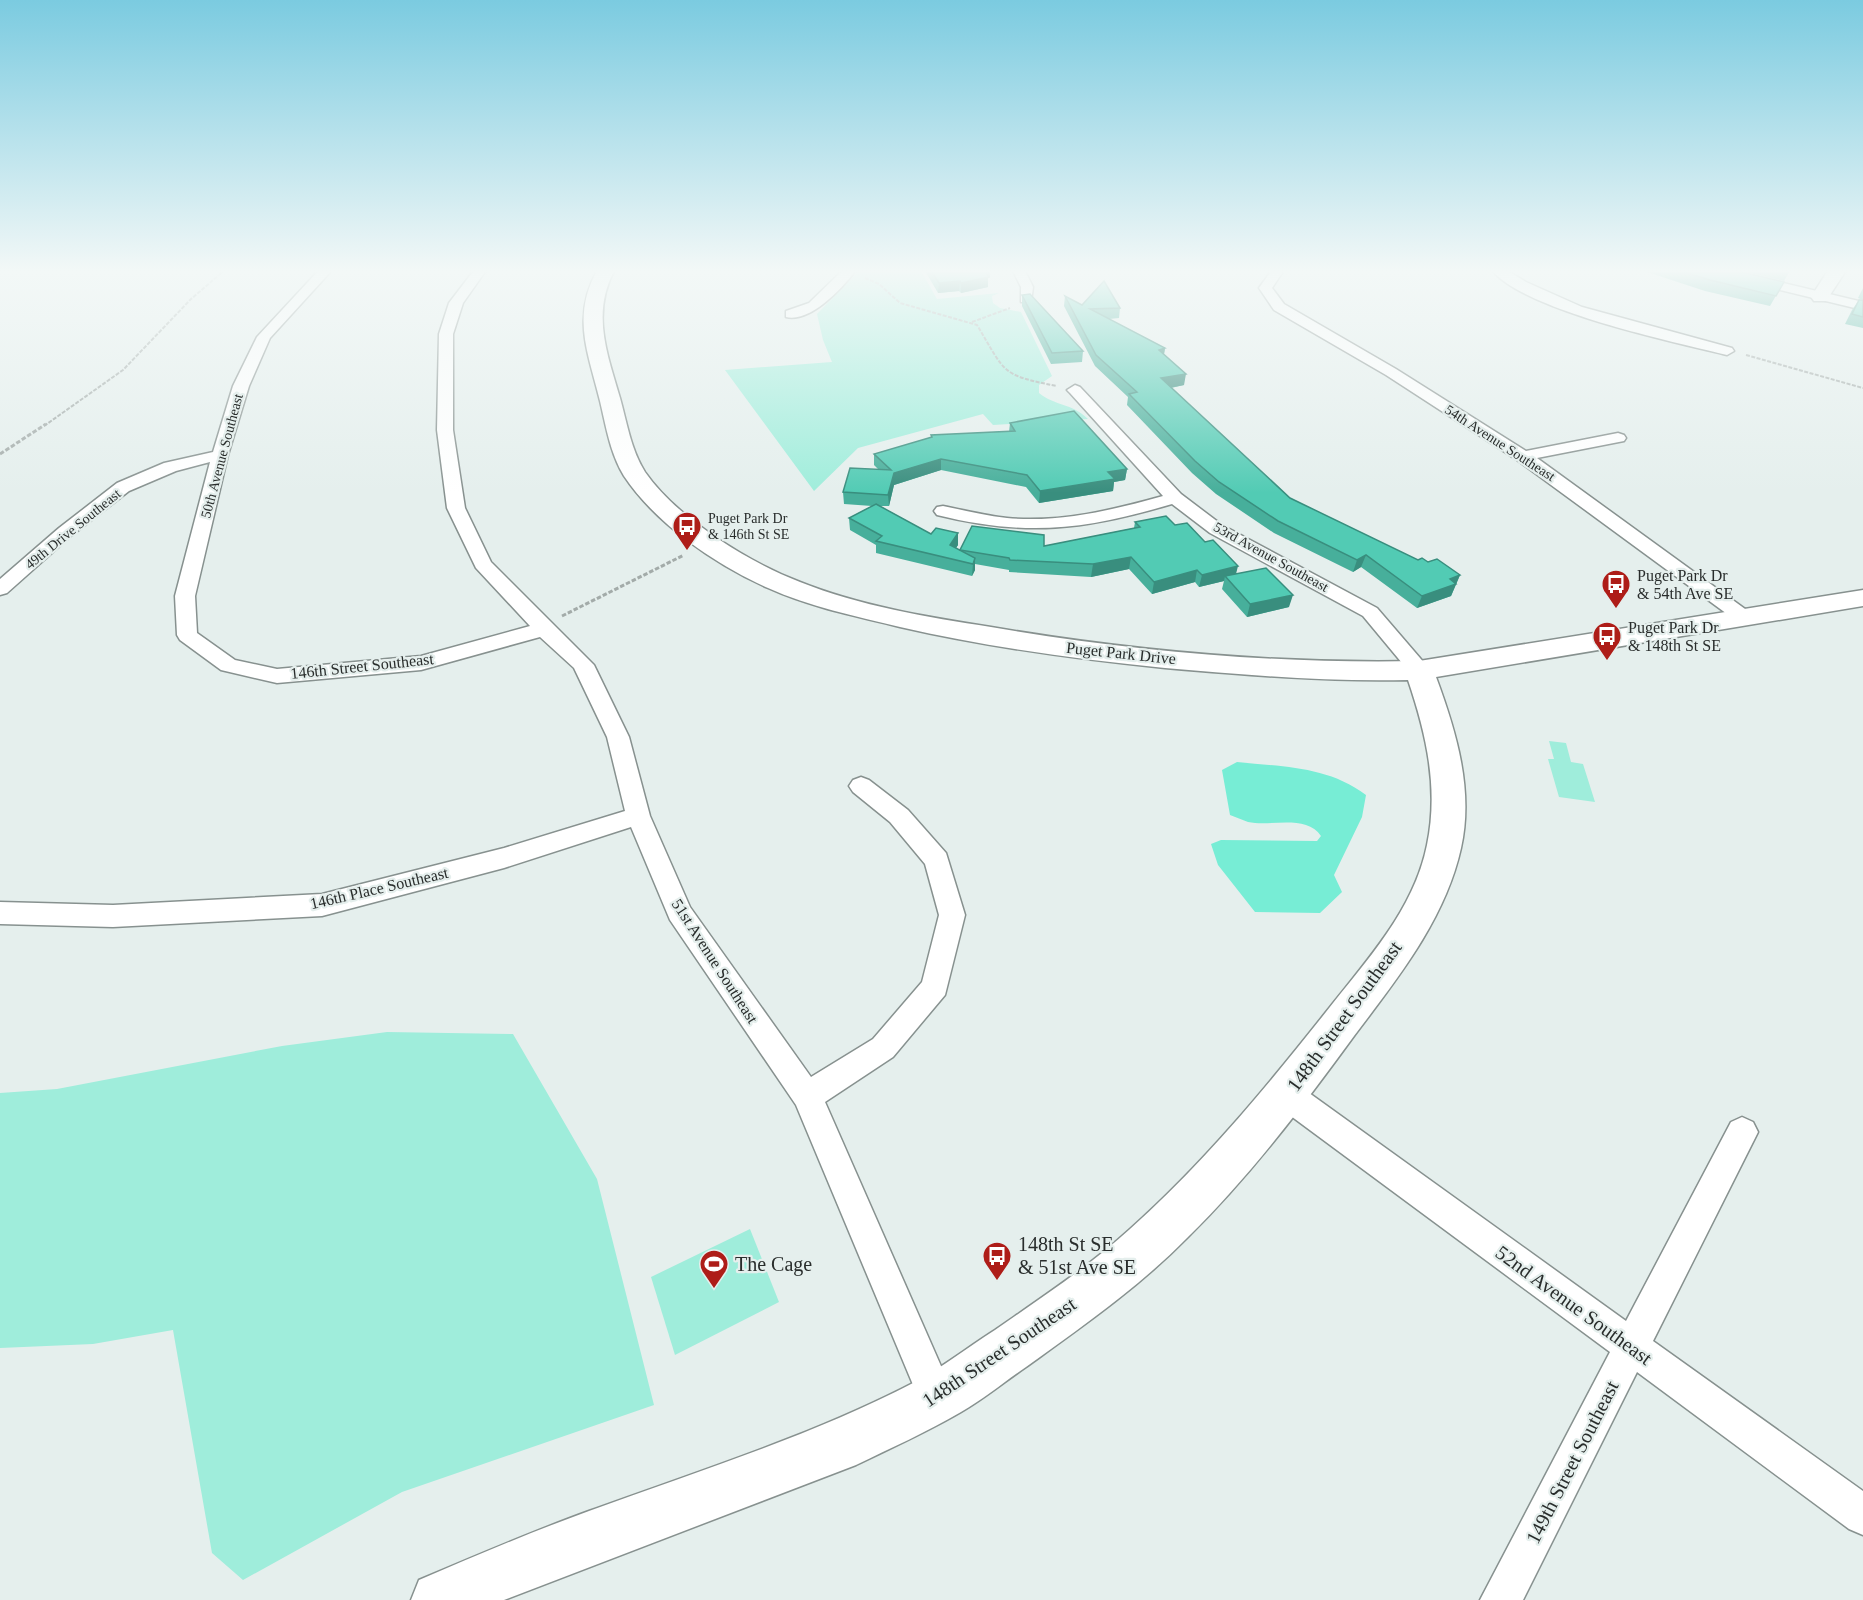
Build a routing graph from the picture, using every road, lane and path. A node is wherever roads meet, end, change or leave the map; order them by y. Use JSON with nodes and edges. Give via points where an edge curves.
{"nodes":[{"id":1,"x":150,"y":344,"type":"edge"},
{"id":2,"x":261,"y":344,"type":"edge"},
{"id":3,"x":446,"y":344,"type":"edge"},
{"id":4,"x":596,"y":344,"type":"edge"},
{"id":5,"x":989,"y":344,"type":"edge"},
{"id":6,"x":1342,"y":344,"type":"edge"},
{"id":7,"x":1702,"y":344,"type":"edge"},
{"id":8,"x":1727,"y":351,"type":"joint"},
{"id":9,"x":1863,"y":381,"type":"edge"},
{"id":10,"x":1862,"y":387,"type":"edge"},
{"id":11,"x":1075,"y":390,"type":"joint"},
{"id":12,"x":1618,"y":438,"type":"dead end"},
{"id":13,"x":0,"y":454,"type":"edge"},
{"id":14,"x":220,"y":455,"type":"junction"},
{"id":15,"x":1523,"y":456,"type":"junction"},
{"id":16,"x":1175,"y":498,"type":"junction"},
{"id":17,"x":943,"y":511,"type":"dead end"},
{"id":18,"x":708,"y":543,"type":"junction"},
{"id":19,"x":0,"y":589,"type":"edge"},
{"id":20,"x":1863,"y":598,"type":"edge"},
{"id":21,"x":1745,"y":618,"type":"junction"},
{"id":22,"x":543,"y":628,"type":"junction"},
{"id":23,"x":187,"y":635,"type":"joint"},
{"id":24,"x":1419,"y":670,"type":"junction"},
{"id":25,"x":861,"y":786,"type":"dead end"},
{"id":26,"x":638,"y":816,"type":"junction"},
{"id":27,"x":0,"y":913,"type":"edge"},
{"id":28,"x":807,"y":1095,"type":"junction"},
{"id":29,"x":1287,"y":1095,"type":"junction"},
{"id":30,"x":1742,"y":1132,"type":"dead end"},
{"id":31,"x":1631,"y":1347,"type":"junction"},
{"id":32,"x":937,"y":1398,"type":"junction"},
{"id":33,"x":1863,"y":1515,"type":"edge"},
{"id":34,"x":439,"y":1600,"type":"edge"},
{"id":35,"x":1501,"y":1600,"type":"edge"}],
"edges":[{"from":1,"to":13,"type":"path","via":[[107,382]]},
{"from":2,"to":14,"type":"street","name":"50th Avenue Southeast","via":[[241,386]]},
{"from":3,"to":22,"type":"street","name":"51st Avenue Southeast","via":[[445,430],[456,508],[483,564]]},
{"from":4,"to":18,"type":"street","name":"Puget Park Drive","via":[[635,474],[670,512]]},
{"from":5,"to":11,"type":"path","via":[[1005,371],[1019,379]]},
{"from":6,"to":15,"type":"street","name":"54th Avenue Southeast"},
{"from":7,"to":8,"type":"street"},
{"from":8,"to":10,"type":"path"},
{"from":9,"to":10,"type":"path"},
{"from":11,"to":16,"type":"street","name":"53rd Avenue Southeast"},
{"from":12,"to":15,"type":"street"},
{"from":14,"to":19,"type":"street","name":"49th Drive Southeast","via":[[170,467],[123,487]]},
{"from":14,"to":23,"type":"street","name":"50th Avenue Southeast","via":[[185,596]]},
{"from":15,"to":21,"type":"street","name":"54th Avenue Southeast"},
{"from":16,"to":17,"type":"street","via":[[1115,516],[1058,523],[1014,524]]},
{"from":16,"to":24,"type":"street","name":"53rd Avenue Southeast","via":[[1216,529],[1370,612]]},
{"from":18,"to":22,"type":"path"},
{"from":18,"to":24,"type":"street","name":"Puget Park Drive","via":[[775,582],[830,602],[986,638],[1278,669]]},
{"from":20,"to":21,"type":"street","name":"Puget Park Drive"},
{"from":21,"to":24,"type":"street","name":"Puget Park Drive"},
{"from":22,"to":23,"type":"street","name":"146th Street Southeast","via":[[421,663],[277,676],[228,665]]},
{"from":22,"to":26,"type":"street","name":"51st Avenue Southeast","via":[[583,665],[618,737]]},
{"from":24,"to":29,"type":"street","name":"148th Street Southeast","via":[[1449,767],[1449,817],[1437,873],[1410,925]]},
{"from":25,"to":28,"type":"street","via":[[899,816],[937,860],[952,915],[934,987],[883,1048]]},
{"from":26,"to":27,"type":"street","name":"146th Place Southeast","via":[[504,858],[322,905],[113,916]]},
{"from":26,"to":28,"type":"street","name":"51st Avenue Southeast","via":[[679,912]]},
{"from":28,"to":32,"type":"street","name":"51st Avenue Southeast"},
{"from":29,"to":31,"type":"street","name":"52nd Avenue Southeast"},
{"from":29,"to":32,"type":"street","name":"148th Street Southeast","via":[[1228,1166],[1144,1248],[1049,1322]]},
{"from":30,"to":31,"type":"street","name":"149th Street Southeast"},
{"from":31,"to":33,"type":"street","name":"52nd Avenue Southeast"},
{"from":31,"to":35,"type":"street","name":"149th Street Southeast"},
{"from":32,"to":34,"type":"street","name":"148th Street Southeast","via":[[778,1473],[535,1559]]}]}
